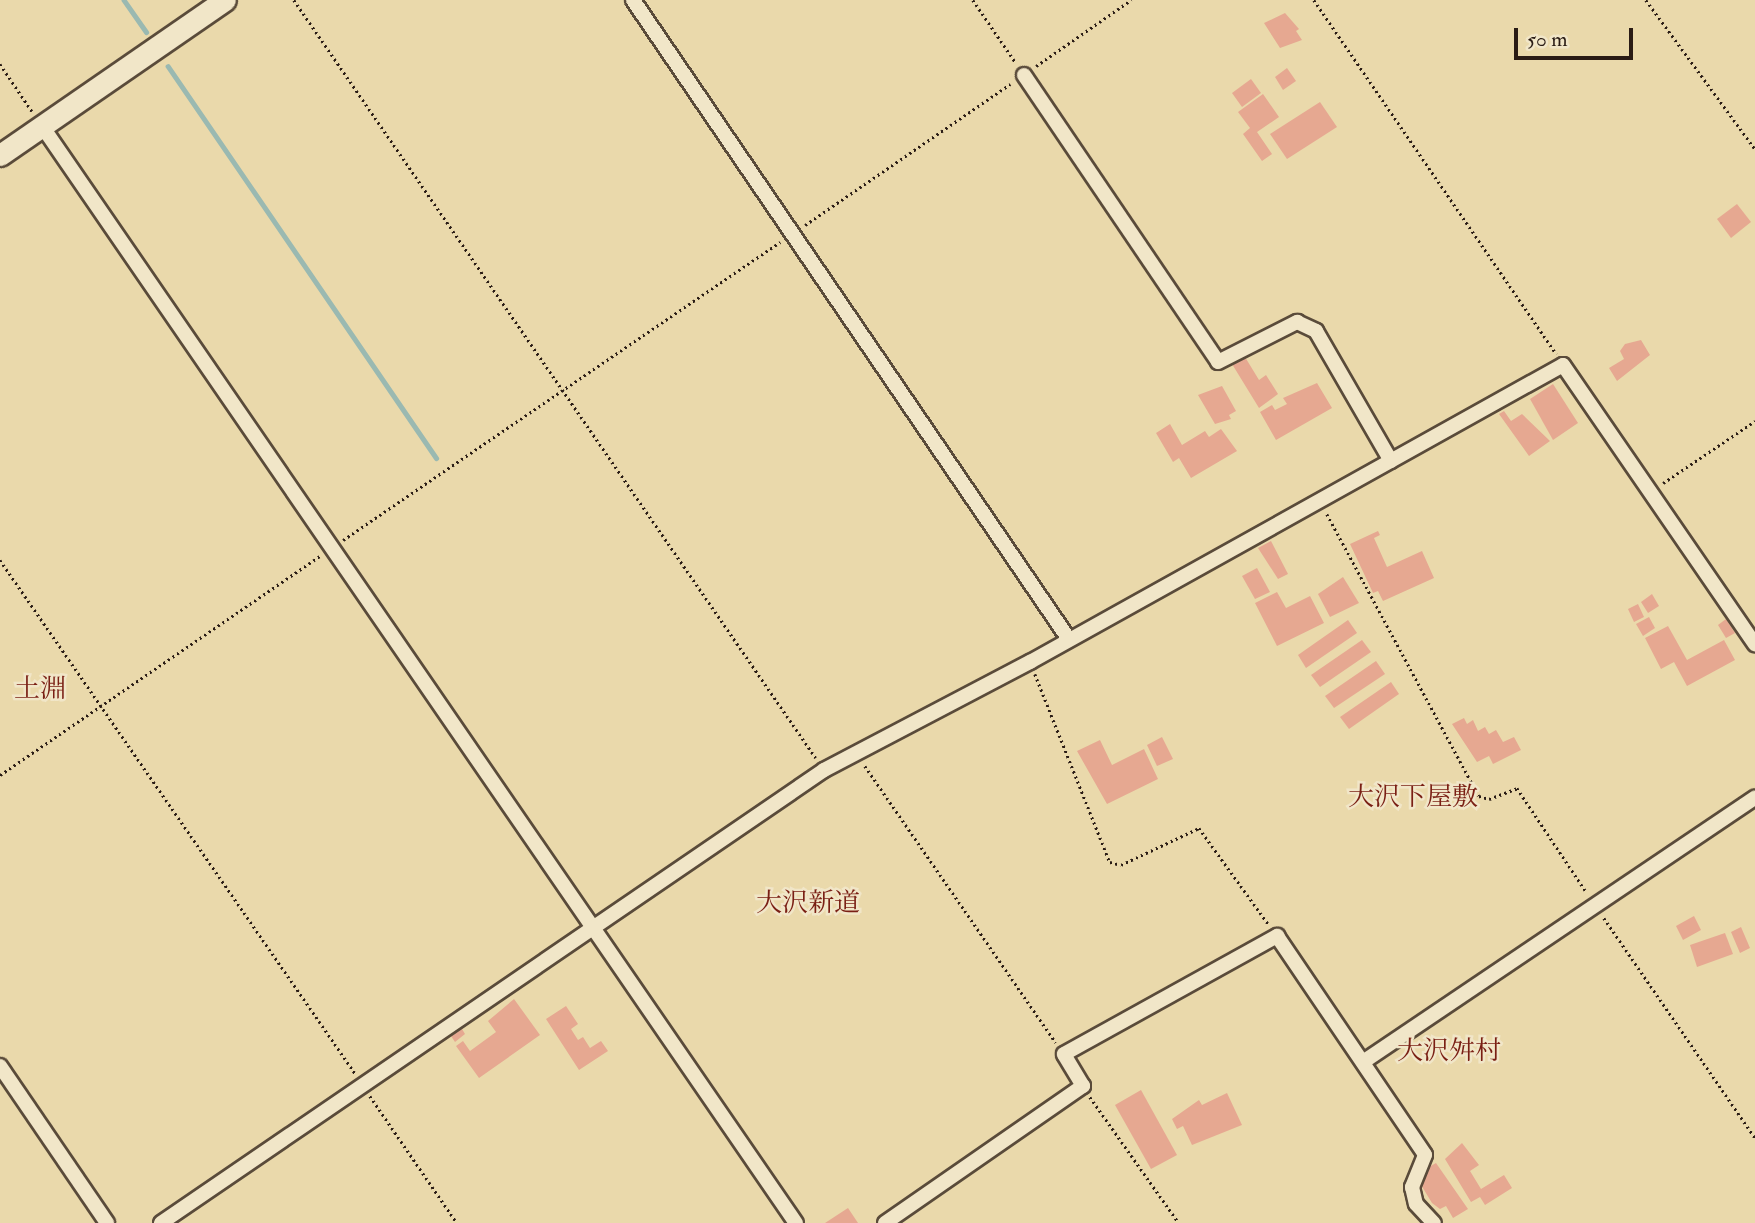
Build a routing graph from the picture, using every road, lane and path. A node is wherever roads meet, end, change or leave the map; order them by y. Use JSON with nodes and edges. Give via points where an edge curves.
{"nodes":[{"id":1,"x":225,"y":0,"type":"edge"},
{"id":2,"x":294,"y":0,"type":"edge"},
{"id":3,"x":633,"y":0,"type":"edge"},
{"id":4,"x":972,"y":0,"type":"edge"},
{"id":5,"x":1131,"y":0,"type":"edge"},
{"id":6,"x":1314,"y":0,"type":"edge"},
{"id":7,"x":1646,"y":0,"type":"edge"},
{"id":8,"x":0,"y":64,"type":"edge"},
{"id":9,"x":1024,"y":75,"type":"junction"},
{"id":10,"x":42,"y":126,"type":"junction"},
{"id":11,"x":1755,"y":149,"type":"edge"},
{"id":12,"x":0,"y":155,"type":"edge"},
{"id":13,"x":793,"y":233,"type":"junction"},
{"id":14,"x":1563,"y":365,"type":"junction"},
{"id":15,"x":562,"y":391,"type":"junction"},
{"id":16,"x":1755,"y":421,"type":"edge"},
{"id":17,"x":1391,"y":461,"type":"junction"},
{"id":18,"x":1651,"y":491,"type":"junction"},
{"id":19,"x":1319,"y":500,"type":"junction"},
{"id":20,"x":331,"y":548,"type":"junction"},
{"id":21,"x":0,"y":560,"type":"edge"},
{"id":22,"x":1068,"y":638,"type":"junction"},
{"id":23,"x":1755,"y":644,"type":"edge"},
{"id":24,"x":1030,"y":662,"type":"junction"},
{"id":25,"x":100,"y":707,"type":"junction"},
{"id":26,"x":855,"y":751,"type":"junction"},
{"id":27,"x":824,"y":770,"type":"junction"},
{"id":28,"x":0,"y":775,"type":"edge"},
{"id":29,"x":1755,"y":798,"type":"edge"},
{"id":30,"x":1595,"y":905,"type":"junction"},
{"id":31,"x":593,"y":930,"type":"junction"},
{"id":32,"x":1277,"y":936,"type":"junction"},
{"id":33,"x":1064,"y":1054,"type":"junction"},
{"id":34,"x":1363,"y":1062,"type":"junction"},
{"id":35,"x":0,"y":1066,"type":"edge"},
{"id":36,"x":362,"y":1084,"type":"junction"},
{"id":37,"x":1083,"y":1086,"type":"junction"},
{"id":38,"x":1755,"y":1138,"type":"edge"},
{"id":39,"x":107,"y":1223,"type":"edge"},
{"id":40,"x":160,"y":1223,"type":"edge"},
{"id":41,"x":457,"y":1223,"type":"edge"},
{"id":42,"x":796,"y":1223,"type":"edge"},
{"id":43,"x":885,"y":1223,"type":"edge"},
{"id":44,"x":1179,"y":1223,"type":"edge"},
{"id":45,"x":1434,"y":1223,"type":"edge"}],
"edges":[{"from":1,"to":10,"type":"street"},
{"from":2,"to":15,"type":"path"},
{"from":3,"to":13,"type":"street"},
{"from":4,"to":9,"type":"path"},
{"from":5,"to":9,"type":"path"},
{"from":6,"to":14,"type":"path"},
{"from":7,"to":11,"type":"path"},
{"from":8,"to":10,"type":"path"},
{"from":9,"to":13,"type":"path"},
{"from":9,"to":17,"type":"street","via":[[1218,362],[1297,323],[1316,331]]},
{"from":10,"to":12,"type":"street"},
{"from":10,"to":20,"type":"street"},
{"from":13,"to":15,"type":"path"},
{"from":13,"to":22,"type":"street"},
{"from":14,"to":17,"type":"street"},
{"from":14,"to":18,"type":"street"},
{"from":15,"to":20,"type":"path"},
{"from":15,"to":27,"type":"path"},
{"from":16,"to":18,"type":"path"},
{"from":17,"to":19,"type":"street"},
{"from":18,"to":23,"type":"street"},
{"from":19,"to":22,"type":"street"},
{"from":19,"to":30,"type":"path","via":[[1479,796],[1489,799],[1517,788]]},
{"from":20,"to":25,"type":"path"},
{"from":20,"to":31,"type":"street"},
{"from":21,"to":25,"type":"path"},
{"from":22,"to":24,"type":"street"},
{"from":24,"to":26,"type":"street"},
{"from":24,"to":32,"type":"path","via":[[1110,862],[1121,866],[1199,828]]},
{"from":25,"to":28,"type":"path"},
{"from":25,"to":36,"type":"path"},
{"from":26,"to":27,"type":"street"},
{"from":26,"to":33,"type":"path"},
{"from":27,"to":31,"type":"street"},
{"from":29,"to":30,"type":"street"},
{"from":30,"to":34,"type":"street"},
{"from":30,"to":38,"type":"path"},
{"from":31,"to":36,"type":"street"},
{"from":31,"to":42,"type":"street"},
{"from":32,"to":33,"type":"street"},
{"from":32,"to":34,"type":"street"},
{"from":33,"to":37,"type":"street"},
{"from":34,"to":45,"type":"street","via":[[1425,1155],[1412,1187],[1416,1204]]},
{"from":35,"to":39,"type":"street"},
{"from":36,"to":40,"type":"street"},
{"from":36,"to":41,"type":"path"},
{"from":37,"to":43,"type":"street"},
{"from":37,"to":44,"type":"path"}]}
